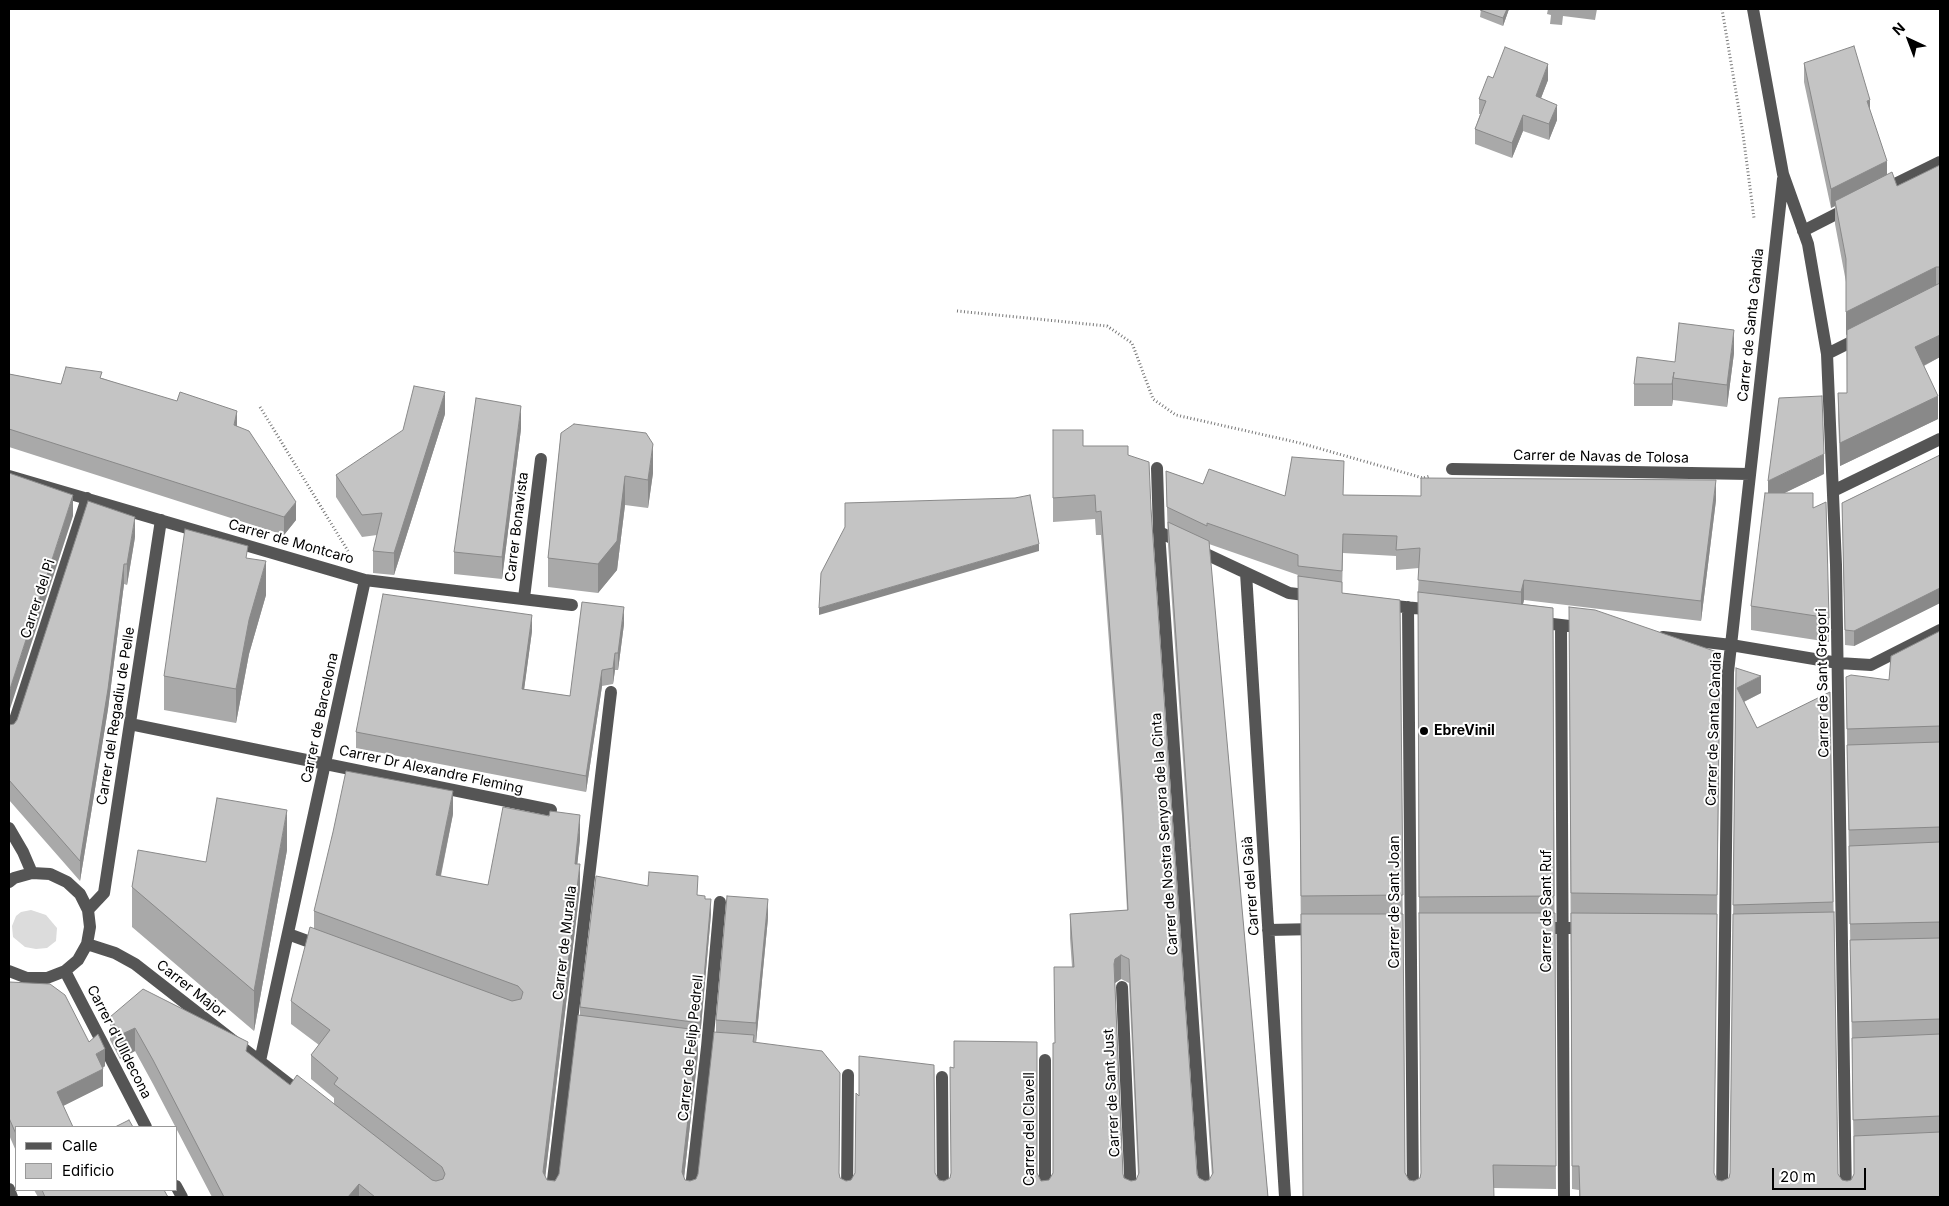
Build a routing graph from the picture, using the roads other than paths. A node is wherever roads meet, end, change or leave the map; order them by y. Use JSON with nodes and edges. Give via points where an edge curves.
{"nodes":[{"id":1,"x":1752,"y":9,"type":"edge"},
{"id":2,"x":1940,"y":162,"type":"edge"},
{"id":3,"x":1784,"y":174,"type":"junction"},
{"id":4,"x":1803,"y":230,"type":"junction"},
{"id":5,"x":1871,"y":332,"type":"edge"},
{"id":6,"x":1827,"y":354,"type":"junction"},
{"id":7,"x":1940,"y":439,"type":"edge"},
{"id":8,"x":540,"y":459,"type":"dead end"},
{"id":9,"x":1157,"y":468,"type":"dead end"},
{"id":10,"x":1452,"y":469,"type":"road end"},
{"id":11,"x":1750,"y":474,"type":"junction"},
{"id":12,"x":9,"y":476,"type":"edge"},
{"id":13,"x":1833,"y":492,"type":"junction"},
{"id":14,"x":86,"y":498,"type":"junction"},
{"id":15,"x":161,"y":520,"type":"junction"},
{"id":16,"x":1159,"y":532,"type":"junction"},
{"id":17,"x":1246,"y":573,"type":"junction"},
{"id":18,"x":366,"y":580,"type":"junction"},
{"id":19,"x":524,"y":598,"type":"junction"},
{"id":20,"x":1329,"y":598,"type":"edge"},
{"id":21,"x":1369,"y":603,"type":"edge"},
{"id":22,"x":572,"y":605,"type":"dead end"},
{"id":23,"x":1408,"y":607,"type":"junction"},
{"id":24,"x":1446,"y":612,"type":"edge"},
{"id":25,"x":1522,"y":620,"type":"edge"},
{"id":26,"x":1561,"y":625,"type":"junction"},
{"id":27,"x":1598,"y":630,"type":"edge"},
{"id":28,"x":1940,"y":630,"type":"edge"},
{"id":29,"x":1655,"y":636,"type":"edge"},
{"id":30,"x":1731,"y":645,"type":"junction"},
{"id":31,"x":1838,"y":663,"type":"junction"},
{"id":32,"x":612,"y":692,"type":"dead end"},
{"id":33,"x":130,"y":724,"type":"junction"},
{"id":34,"x":9,"y":738,"type":"edge"},
{"id":35,"x":326,"y":763,"type":"junction"},
{"id":36,"x":551,"y":810,"type":"edge"},
{"id":37,"x":9,"y":828,"type":"edge"},
{"id":38,"x":32,"y":873,"type":"junction"},
{"id":39,"x":9,"y":882,"type":"edge"},
{"id":40,"x":720,"y":902,"type":"dead end"},
{"id":41,"x":88,"y":910,"type":"junction"},
{"id":42,"x":1525,"y":928,"type":"edge"},
{"id":43,"x":1563,"y":928,"type":"junction"},
{"id":44,"x":1601,"y":928,"type":"edge"},
{"id":45,"x":1325,"y":929,"type":"edge"},
{"id":46,"x":1268,"y":930,"type":"junction"},
{"id":47,"x":288,"y":934,"type":"junction"},
{"id":48,"x":87,"y":944,"type":"junction"},
{"id":49,"x":334,"y":951,"type":"edge"},
{"id":50,"x":9,"y":971,"type":"edge"},
{"id":51,"x":65,"y":971,"type":"junction"},
{"id":52,"x":1122,"y":987,"type":"dead end"},
{"id":53,"x":1045,"y":1060,"type":"dead end"},
{"id":54,"x":260,"y":1061,"type":"junction"},
{"id":55,"x":848,"y":1076,"type":"dead end"},
{"id":56,"x":942,"y":1076,"type":"dead end"},
{"id":57,"x":313,"y":1102,"type":"edge"},
{"id":58,"x":145,"y":1126,"type":"edge"},
{"id":59,"x":9,"y":1190,"type":"edge"},
{"id":60,"x":12,"y":1197,"type":"edge"},
{"id":61,"x":551,"y":1197,"type":"edge"},
{"id":62,"x":690,"y":1197,"type":"edge"},
{"id":63,"x":847,"y":1197,"type":"edge"},
{"id":64,"x":943,"y":1197,"type":"edge"},
{"id":65,"x":1045,"y":1197,"type":"edge"},
{"id":66,"x":1131,"y":1197,"type":"edge"},
{"id":67,"x":1205,"y":1197,"type":"edge"},
{"id":68,"x":1285,"y":1197,"type":"edge"},
{"id":69,"x":1413,"y":1197,"type":"edge"},
{"id":70,"x":1564,"y":1197,"type":"edge"},
{"id":71,"x":1722,"y":1197,"type":"edge"},
{"id":72,"x":1846,"y":1197,"type":"edge"}],
"edges":[{"from":1,"to":3,"type":"street"},
{"from":2,"to":4,"type":"street"},
{"from":3,"to":4,"type":"street","name":"Carrer de Sant Gregori"},
{"from":3,"to":11,"type":"street","name":"Carrer de Santa Càndia"},
{"from":4,"to":6,"type":"street","name":"Carrer de Sant Gregori"},
{"from":5,"to":6,"type":"street"},
{"from":6,"to":13,"type":"street","name":"Carrer de Sant Gregori"},
{"from":7,"to":13,"type":"street"},
{"from":8,"to":19,"type":"street","name":"Carrer Bonavista"},
{"from":9,"to":16,"type":"street","name":"Carrer de Nostra Senyora de la Cinta"},
{"from":10,"to":11,"type":"street","name":"Carrer de Navas de Tolosa"},
{"from":11,"to":30,"type":"street","name":"Carrer de Santa Càndia"},
{"from":12,"to":14,"type":"street","name":"Carrer de Montcaro"},
{"from":13,"to":31,"type":"street","name":"Carrer de Sant Gregori"},
{"from":14,"to":15,"type":"street","name":"Carrer de Montcaro"},
{"from":14,"to":34,"type":"street","name":"Carrer del Pi"},
{"from":15,"to":18,"type":"street","name":"Carrer de Montcaro"},
{"from":15,"to":33,"type":"street","name":"Carrer del Regadiu de Pelle"},
{"from":16,"to":17,"type":"street"},
{"from":16,"to":67,"type":"street","name":"Carrer de Nostra Senyora de la Cinta"},
{"from":17,"to":20,"type":"street","via":[[1289,593]]},
{"from":17,"to":46,"type":"street","name":"Carrer del Gaià"},
{"from":18,"to":19,"type":"street","name":"Carrer de Montcaro"},
{"from":18,"to":35,"type":"street","name":"Carrer de Barcelona"},
{"from":19,"to":22,"type":"street","name":"Carrer de Montcaro"},
{"from":21,"to":23,"type":"street"},
{"from":23,"to":24,"type":"street"},
{"from":23,"to":69,"type":"street","name":"Carrer de Sant Joan"},
{"from":25,"to":26,"type":"street"},
{"from":26,"to":27,"type":"street"},
{"from":26,"to":43,"type":"street","name":"Carrer de Sant Ruf"},
{"from":28,"to":31,"type":"street","via":[[1871,665]]},
{"from":29,"to":30,"type":"street"},
{"from":30,"to":31,"type":"street"},
{"from":30,"to":71,"type":"street","name":"Carrer de Santa Càndia","via":[[1728,672]]},
{"from":31,"to":72,"type":"street","name":"Carrer de Sant Gregori","via":[[1846,861],[1837,927],[1847,956],[1850,1151]]},
{"from":32,"to":61,"type":"street","name":"Carrer de Muralla","via":[[575,1030]]},
{"from":33,"to":35,"type":"street","name":"Carrer Dr Alexandre Fleming"},
{"from":33,"to":41,"type":"street","name":"Carrer del Regadiu de Pelle","via":[[104,893]]},
{"from":35,"to":36,"type":"street","name":"Carrer Dr Alexandre Fleming"},
{"from":35,"to":47,"type":"street","name":"Carrer de Barcelona"},
{"from":37,"to":38,"type":"street"},
{"from":38,"to":39,"type":"street"},
{"from":38,"to":41,"type":"street","via":[[50,874],[67,882],[80,894]]},
{"from":40,"to":62,"type":"street","name":"Carrer de Felip Pedrell"},
{"from":41,"to":48,"type":"street"},
{"from":42,"to":43,"type":"street"},
{"from":43,"to":44,"type":"street"},
{"from":43,"to":70,"type":"street","name":"Carrer de Sant Ruf"},
{"from":45,"to":46,"type":"street"},
{"from":46,"to":68,"type":"street","name":"Carrer del Gaià"},
{"from":47,"to":49,"type":"street"},
{"from":47,"to":54,"type":"street","name":"Carrer de Barcelona"},
{"from":48,"to":51,"type":"street","via":[[78,960]]},
{"from":48,"to":54,"type":"street","name":"Carrer Major","via":[[135,964]]},
{"from":50,"to":51,"type":"street","via":[[27,978],[47,978]]},
{"from":51,"to":58,"type":"street","name":"Carrer d'Ulldecona"},
{"from":52,"to":66,"type":"street","name":"Carrer de Sant Just"},
{"from":53,"to":65,"type":"street","name":"Carrer del Clavell"},
{"from":54,"to":57,"type":"street","name":"Carrer Major"},
{"from":55,"to":63,"type":"street"},
{"from":56,"to":64,"type":"street"},
{"from":59,"to":60,"type":"street"}]}
